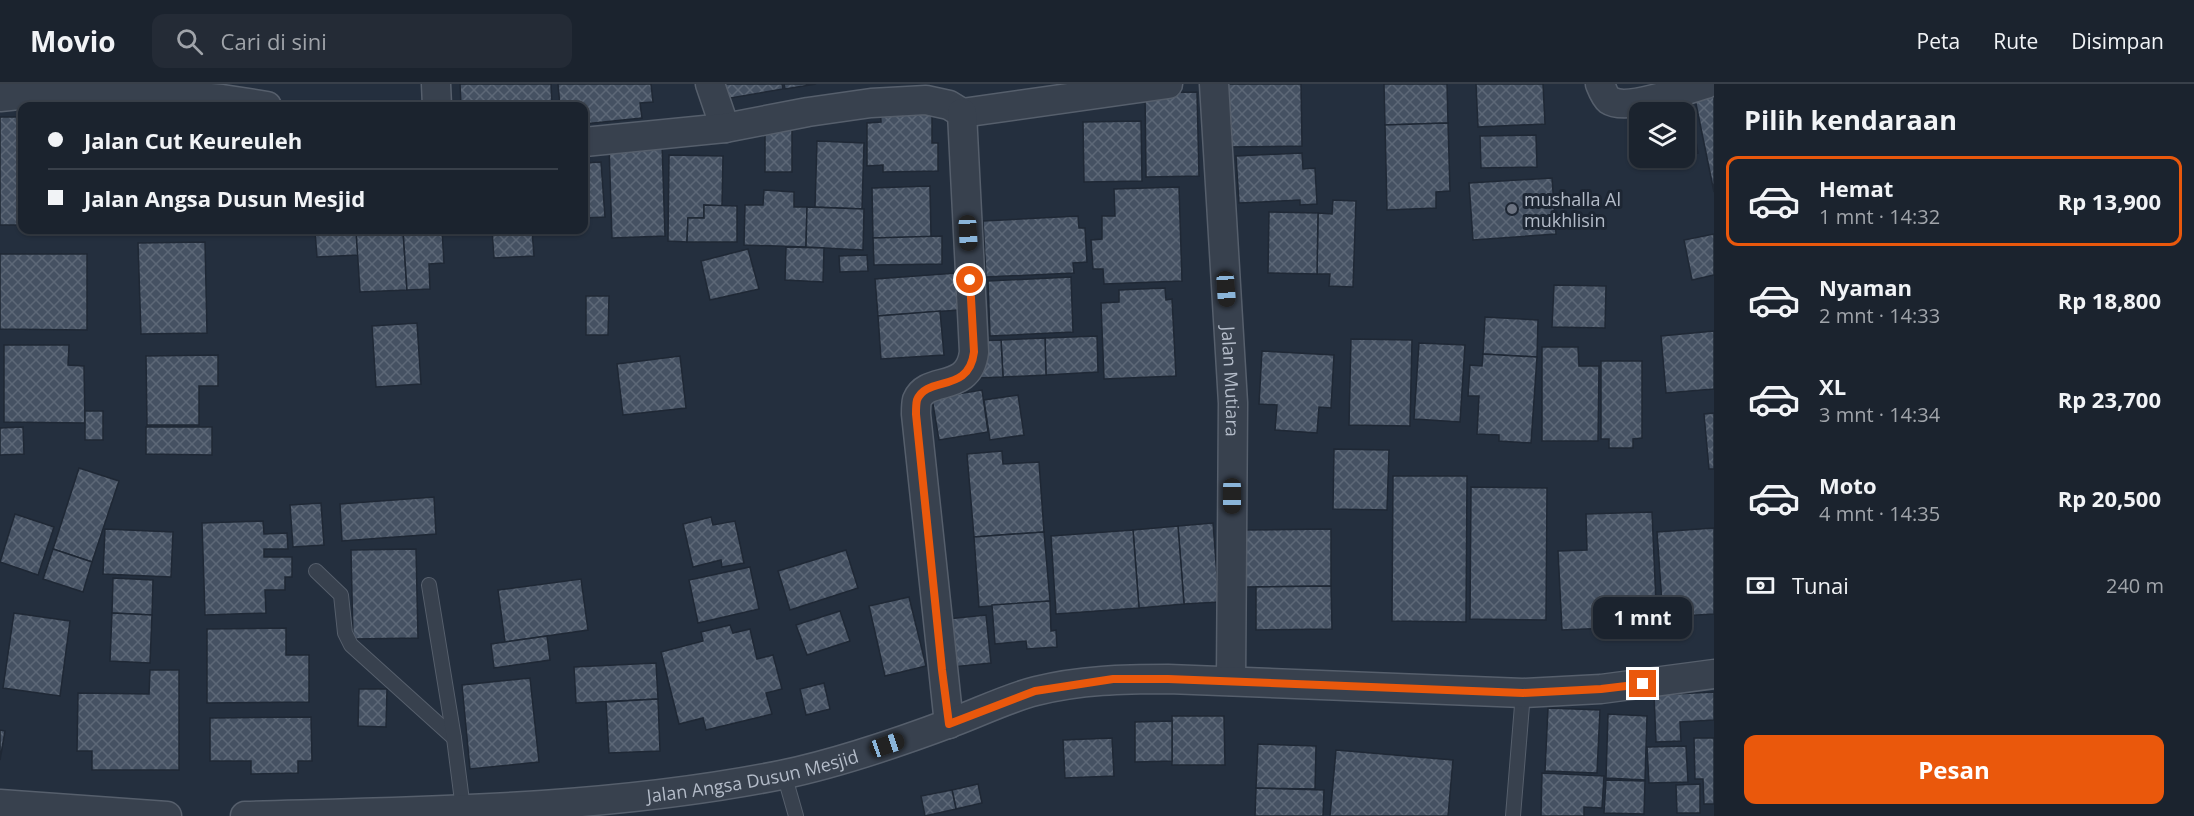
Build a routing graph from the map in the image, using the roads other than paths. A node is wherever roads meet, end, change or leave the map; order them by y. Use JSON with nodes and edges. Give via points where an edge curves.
{"nodes":[{"id":1,"x":436,"y":84,"type":"edge"},
{"id":2,"x":710,"y":84,"type":"edge"},
{"id":3,"x":1168,"y":84,"type":"edge"},
{"id":4,"x":1214,"y":84,"type":"edge"},
{"id":5,"x":1600,"y":84,"type":"edge"},
{"id":6,"x":1706,"y":84,"type":"edge"},
{"id":7,"x":1068,"y":91,"type":"edge"},
{"id":8,"x":0,"y":97,"type":"edge"},
{"id":9,"x":241,"y":102,"type":"edge"},
{"id":10,"x":437,"y":102,"type":"edge"},
{"id":11,"x":962,"y":113,"type":"junction"},
{"id":12,"x":725,"y":128,"type":"junction"},
{"id":13,"x":588,"y":142,"type":"edge"},
{"id":14,"x":316,"y":571,"type":"dead end"},
{"id":15,"x":429,"y":585,"type":"dead end"},
{"id":16,"x":1714,"y":674,"type":"edge"},
{"id":17,"x":1231,"y":681,"type":"junction"},
{"id":18,"x":1523,"y":693,"type":"junction"},
{"id":19,"x":949,"y":724,"type":"junction"},
{"id":20,"x":454,"y":738,"type":"junction"},
{"id":21,"x":784,"y":774,"type":"junction"},
{"id":22,"x":0,"y":804,"type":"edge"},
{"id":23,"x":463,"y":810,"type":"junction"},
{"id":24,"x":422,"y":813,"type":"edge"},
{"id":25,"x":167,"y":816,"type":"edge"},
{"id":26,"x":245,"y":816,"type":"edge"},
{"id":27,"x":796,"y":816,"type":"edge"},
{"id":28,"x":1513,"y":816,"type":"edge"}],
"edges":[{"from":1,"to":10,"type":"street"},
{"from":2,"to":12,"type":"street"},
{"from":3,"to":7,"type":"street"},
{"from":4,"to":17,"type":"street","name":"Jalan Mutiara","via":[[1233,403]]},
{"from":5,"to":6,"type":"street","via":[[1608,99],[1628,104]]},
{"from":7,"to":11,"type":"street"},
{"from":8,"to":9,"type":"street","via":[[108,89]]},
{"from":11,"to":12,"type":"street","via":[[949,105],[926,100],[871,103]]},
{"from":11,"to":19,"type":"street","via":[[974,352],[968,372],[923,392],[917,400],[916,414]]},
{"from":12,"to":13,"type":"street"},
{"from":14,"to":20,"type":"lane","via":[[341,595],[345,633],[351,645]]},
{"from":15,"to":20,"type":"lane"},
{"from":16,"to":18,"type":"street","name":"Jalan Angsa Dusun Mesjid","via":[[1601,689]]},
{"from":17,"to":18,"type":"street","name":"Jalan Angsa Dusun Mesjid"},
{"from":17,"to":19,"type":"street","name":"Jalan Angsa Dusun Mesjid","via":[[1113,679],[1075,684],[1035,691]]},
{"from":18,"to":28,"type":"lane"},
{"from":19,"to":21,"type":"street","name":"Jalan Angsa Dusun Mesjid","via":[[846,759]]},
{"from":20,"to":23,"type":"lane"},
{"from":21,"to":23,"type":"street","name":"Jalan Angsa Dusun Mesjid","via":[[705,789],[600,801]]},
{"from":21,"to":27,"type":"lane"},
{"from":22,"to":25,"type":"street"},
{"from":23,"to":24,"type":"street","name":"Jalan Angsa Dusun Mesjid"},
{"from":24,"to":26,"type":"street","name":"Jalan Angsa Dusun Mesjid"}]}
